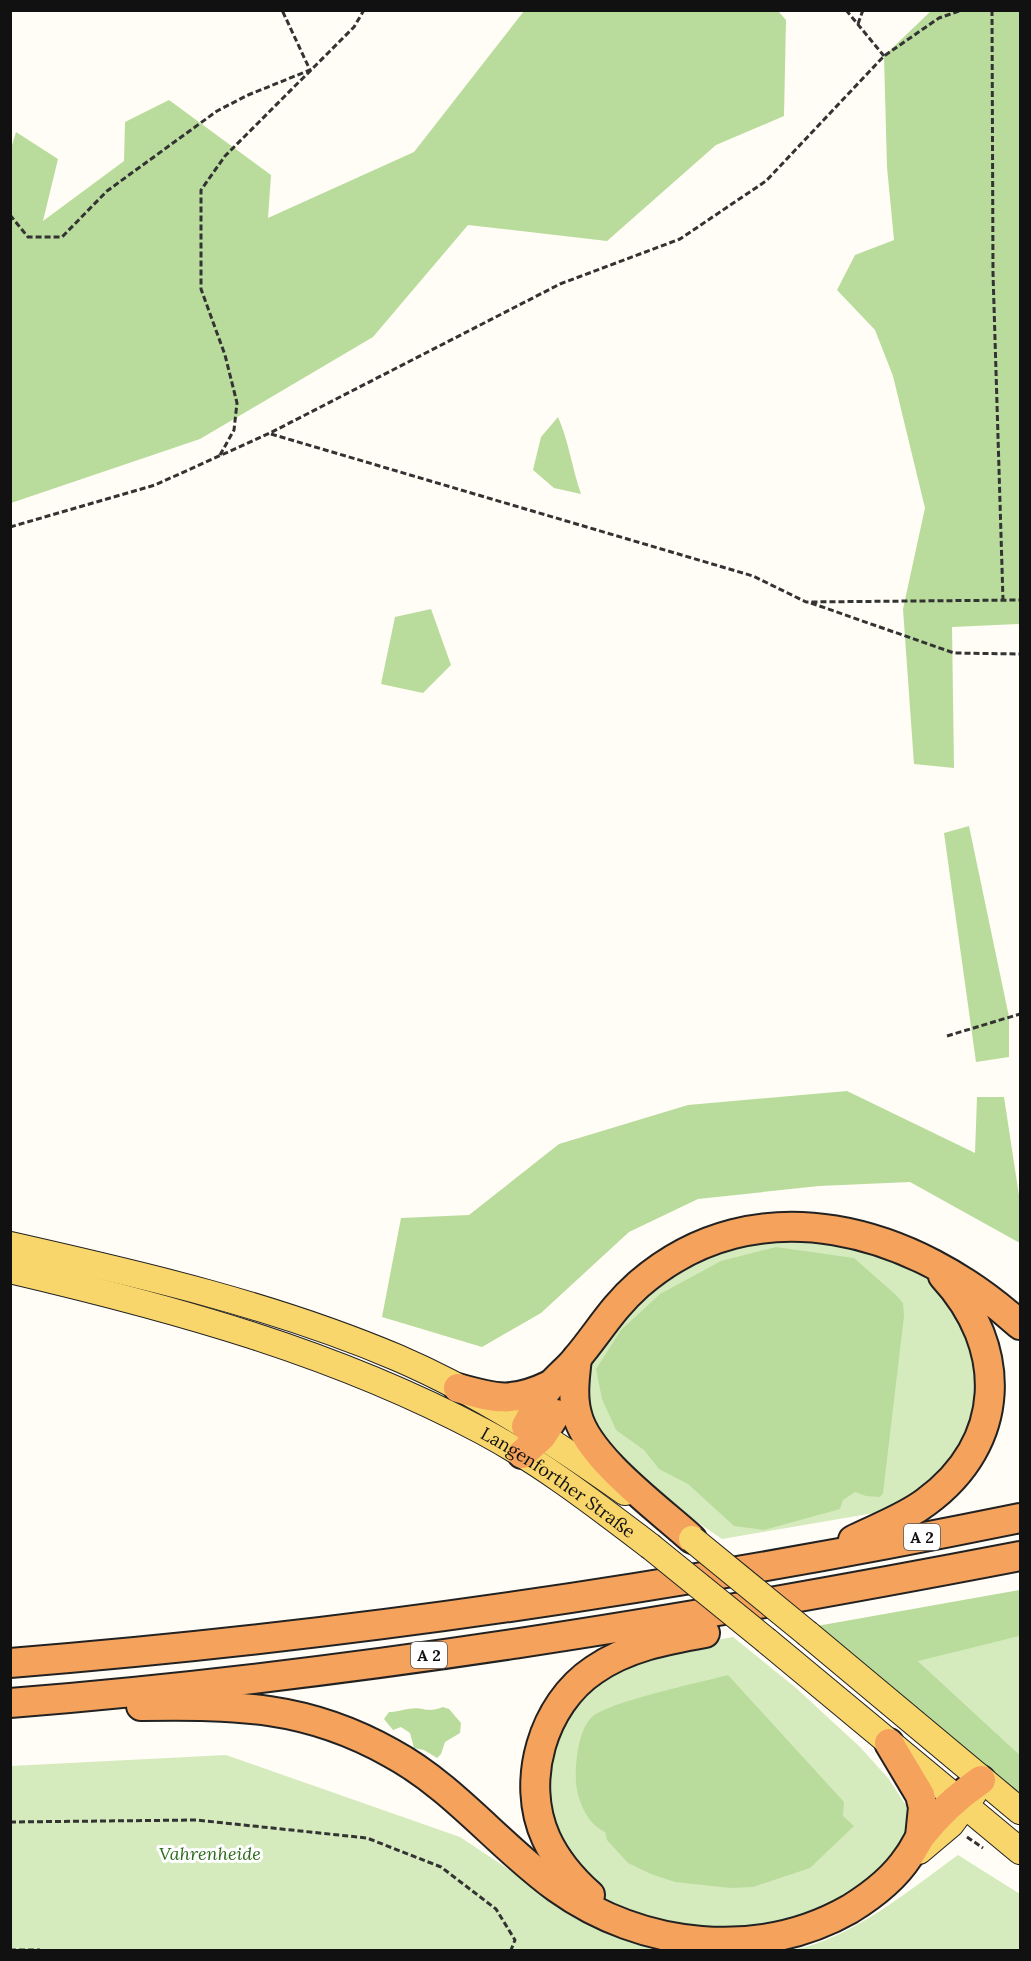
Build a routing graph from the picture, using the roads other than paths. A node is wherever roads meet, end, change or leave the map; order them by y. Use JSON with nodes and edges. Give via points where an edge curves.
{"nodes":[{"id":1,"x":10,"y":1245,"type":"edge"},
{"id":2,"x":930,"y":1261,"type":"junction"},
{"id":3,"x":10,"y":1270,"type":"edge"},
{"id":4,"x":1020,"y":1325,"type":"edge"},
{"id":5,"x":567,"y":1376,"type":"junction"},
{"id":6,"x":458,"y":1388,"type":"junction"},
{"id":7,"x":530,"y":1439,"type":"junction"},
{"id":8,"x":1020,"y":1518,"type":"edge"},
{"id":9,"x":692,"y":1539,"type":"junction"},
{"id":10,"x":1020,"y":1556,"type":"edge"},
{"id":11,"x":823,"y":1557,"type":"junction"},
{"id":12,"x":761,"y":1606,"type":"junction"},
{"id":13,"x":10,"y":1663,"type":"edge"},
{"id":14,"x":96,"y":1696,"type":"junction"},
{"id":15,"x":10,"y":1702,"type":"edge"},
{"id":16,"x":889,"y":1743,"type":"junction"},
{"id":17,"x":981,"y":1780,"type":"junction"},
{"id":18,"x":961,"y":1802,"type":"junction"},
{"id":19,"x":1020,"y":1811,"type":"edge"},
{"id":20,"x":919,"y":1846,"type":"junction"},
{"id":21,"x":1014,"y":1846,"type":"edge"},
{"id":22,"x":629,"y":1926,"type":"junction"}],
"edges":[{"from":1,"to":6,"type":"main road","name":"Langenforther Straße","via":[[240,1300],[352,1339]]},
{"from":2,"to":4,"type":"highway","via":[[970,1283]]},
{"from":2,"to":5,"type":"highway","via":[[903,1248],[840,1230],[763,1229],[728,1236],[665,1265],[639,1284],[611,1310]]},
{"from":2,"to":11,"type":"highway","via":[[956,1289],[984,1340],[991,1368],[991,1391],[980,1437],[966,1463],[925,1503]]},
{"from":3,"to":7,"type":"main road","name":"Langenforther Straße","via":[[166,1309],[294,1349],[397,1389],[483,1431]]},
{"from":5,"to":6,"type":"highway","via":[[529,1395],[510,1399]]},
{"from":5,"to":7,"type":"highway"},
{"from":5,"to":9,"type":"highway","via":[[576,1414],[599,1455]]},
{"from":6,"to":7,"type":"main road","name":"Langenforther Straße"},
{"from":7,"to":9,"type":"main road","name":"Langenforther Straße"},
{"from":7,"to":16,"type":"main road","name":"Langenforther Straße","bridge":true,"via":[[576,1490]]},
{"from":8,"to":11,"type":"highway","number":"A 2"},
{"from":9,"to":17,"type":"main road","name":"Langenforther Straße","bridge":true},
{"from":10,"to":12,"type":"highway","number":"A 2"},
{"from":11,"to":13,"type":"highway","number":"A 2","via":[[340,1630]]},
{"from":12,"to":14,"type":"highway","number":"A 2","via":[[449,1653]]},
{"from":12,"to":22,"type":"highway","via":[[741,1626],[656,1642],[620,1654],[592,1671],[561,1703],[542,1741],[536,1790],[545,1836],[570,1876]]},
{"from":14,"to":15,"type":"highway","number":"A 2"},
{"from":14,"to":22,"type":"highway","via":[[124,1706],[271,1709],[336,1726],[393,1753],[557,1888]]},
{"from":16,"to":18,"type":"main road","name":"Langenforther Straße"},
{"from":16,"to":20,"type":"highway","via":[[920,1796],[923,1807]]},
{"from":17,"to":18,"type":"highway"},
{"from":17,"to":19,"type":"main road","name":"Langenforther Straße"},
{"from":18,"to":20,"type":"highway"},
{"from":18,"to":21,"type":"main road","name":"Langenforther Straße"},
{"from":20,"to":21,"type":"main road","via":[[964,1835]]},
{"from":20,"to":22,"type":"highway","via":[[885,1882],[850,1909],[787,1937],[712,1945],[656,1936]]}]}
